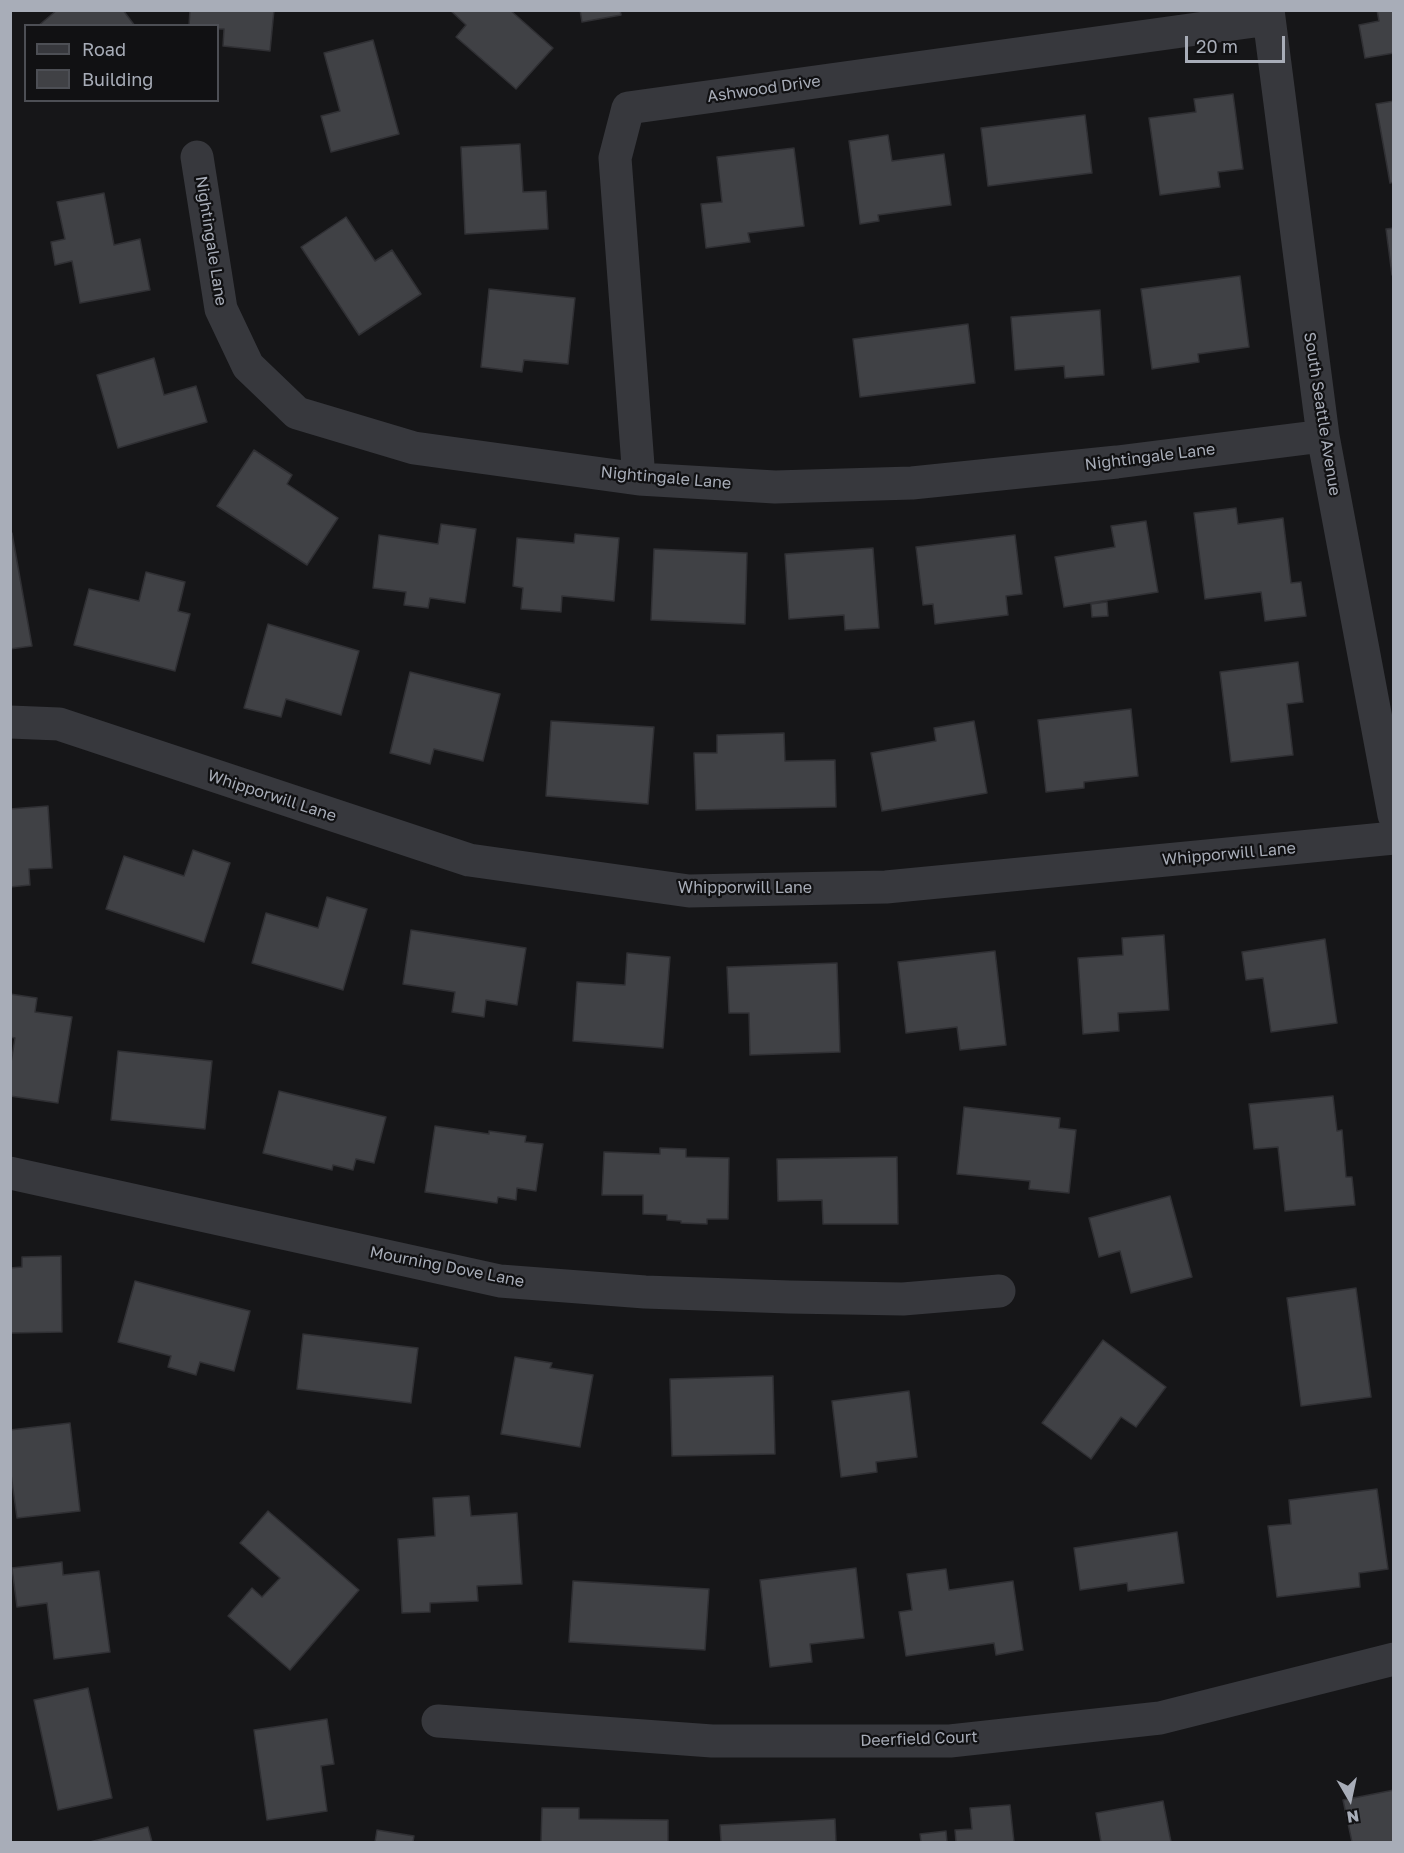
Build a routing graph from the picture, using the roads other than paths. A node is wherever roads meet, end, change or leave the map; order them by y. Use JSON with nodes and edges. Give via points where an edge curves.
{"nodes":[{"id":1,"x":1269,"y":15,"type":"edge"},
{"id":2,"x":197,"y":157,"type":"dead end"},
{"id":3,"x":1323,"y":436,"type":"junction"},
{"id":4,"x":639,"y":478,"type":"junction"},
{"id":5,"x":10,"y":722,"type":"edge"},
{"id":6,"x":1394,"y":815,"type":"edge"},
{"id":7,"x":1394,"y":838,"type":"edge"},
{"id":8,"x":10,"y":1173,"type":"edge"},
{"id":9,"x":999,"y":1291,"type":"dead end"},
{"id":10,"x":1394,"y":1659,"type":"edge"},
{"id":11,"x":438,"y":1721,"type":"dead end"}],
"edges":[{"from":1,"to":3,"type":"street","name":"South Seattle Avenue"},
{"from":1,"to":4,"type":"street","name":"Ashwood Drive","via":[[628,108],[615,158]]},
{"from":2,"to":4,"type":"street","name":"Nightingale Lane","via":[[221,309],[248,366],[297,413],[414,448]]},
{"from":3,"to":4,"type":"street","name":"Nightingale Lane","via":[[912,483],[775,487]]},
{"from":3,"to":6,"type":"street","name":"South Seattle Avenue"},
{"from":5,"to":7,"type":"street","name":"Whipporwill Lane","via":[[59,724],[469,860],[689,891],[886,886]]},
{"from":8,"to":9,"type":"street","name":"Mourning Dove Lane","via":[[500,1281],[789,1297],[903,1299]]},
{"from":10,"to":11,"type":"street","name":"Deerfield Court","via":[[1160,1718],[950,1741],[712,1741]]}]}
